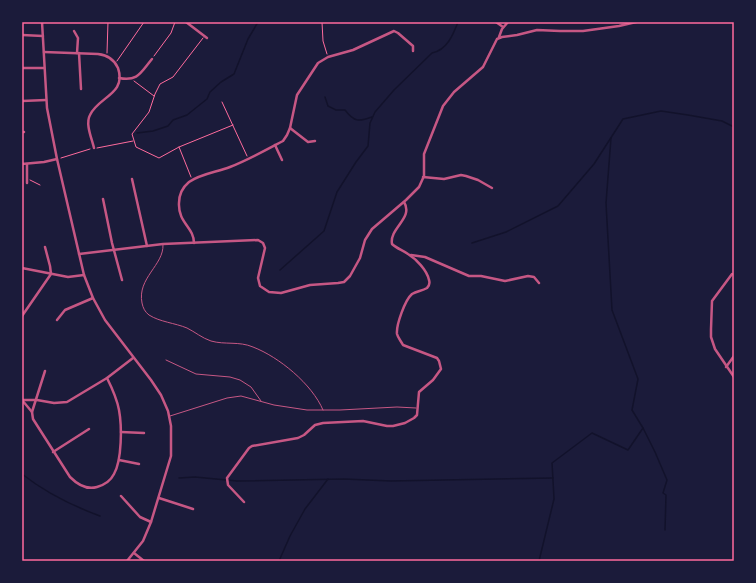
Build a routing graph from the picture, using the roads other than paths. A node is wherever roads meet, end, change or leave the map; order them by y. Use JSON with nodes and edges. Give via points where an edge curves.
{"nodes":[{"id":1,"x":42,"y":22,"type":"edge"},
{"id":2,"x":186,"y":22,"type":"edge"},
{"id":3,"x":496,"y":22,"type":"edge"},
{"id":4,"x":508,"y":22,"type":"edge"},
{"id":5,"x":636,"y":22,"type":"edge"},
{"id":6,"x":503,"y":27,"type":"junction"},
{"id":7,"x":74,"y":31,"type":"dead end"},
{"id":8,"x":22,"y":35,"type":"edge"},
{"id":9,"x":43,"y":36,"type":"junction"},
{"id":10,"x":207,"y":38,"type":"dead end"},
{"id":11,"x":499,"y":38,"type":"junction"},
{"id":12,"x":413,"y":51,"type":"dead end"},
{"id":13,"x":44,"y":52,"type":"junction"},
{"id":14,"x":78,"y":53,"type":"junction"},
{"id":15,"x":152,"y":59,"type":"road end"},
{"id":16,"x":22,"y":68,"type":"edge"},
{"id":17,"x":44,"y":68,"type":"junction"},
{"id":18,"x":120,"y":78,"type":"junction"},
{"id":19,"x":81,"y":90,"type":"dead end"},
{"id":20,"x":46,"y":100,"type":"junction"},
{"id":21,"x":22,"y":101,"type":"edge"},
{"id":22,"x":290,"y":128,"type":"junction"},
{"id":23,"x":315,"y":141,"type":"dead end"},
{"id":24,"x":275,"y":145,"type":"junction"},
{"id":25,"x":94,"y":148,"type":"dead end"},
{"id":26,"x":57,"y":160,"type":"junction"},
{"id":27,"x":282,"y":160,"type":"dead end"},
{"id":28,"x":22,"y":164,"type":"edge"},
{"id":29,"x":28,"y":164,"type":"junction"},
{"id":30,"x":423,"y":177,"type":"junction"},
{"id":31,"x":132,"y":179,"type":"dead end"},
{"id":32,"x":27,"y":183,"type":"dead end"},
{"id":33,"x":492,"y":188,"type":"dead end"},
{"id":34,"x":103,"y":199,"type":"dead end"},
{"id":35,"x":404,"y":202,"type":"junction"},
{"id":36,"x":194,"y":243,"type":"junction"},
{"id":37,"x":163,"y":244,"type":"junction"},
{"id":38,"x":147,"y":246,"type":"junction"},
{"id":39,"x":45,"y":247,"type":"dead end"},
{"id":40,"x":114,"y":250,"type":"junction"},
{"id":41,"x":79,"y":254,"type":"junction"},
{"id":42,"x":410,"y":255,"type":"junction"},
{"id":43,"x":22,"y":268,"type":"edge"},
{"id":44,"x":51,"y":274,"type":"junction"},
{"id":45,"x":84,"y":274,"type":"junction"},
{"id":46,"x":732,"y":274,"type":"dead end"},
{"id":47,"x":122,"y":280,"type":"dead end"},
{"id":48,"x":539,"y":283,"type":"dead end"},
{"id":49,"x":93,"y":298,"type":"junction"},
{"id":50,"x":22,"y":316,"type":"edge"},
{"id":51,"x":57,"y":320,"type":"dead end"},
{"id":52,"x":734,"y":356,"type":"edge"},
{"id":53,"x":134,"y":358,"type":"junction"},
{"id":54,"x":166,"y":360,"type":"dead end"},
{"id":55,"x":726,"y":368,"type":"junction"},
{"id":56,"x":45,"y":372,"type":"dead end"},
{"id":57,"x":107,"y":378,"type":"junction"},
{"id":58,"x":734,"y":378,"type":"edge"},
{"id":59,"x":22,"y":400,"type":"edge"},
{"id":60,"x":37,"y":400,"type":"junction"},
{"id":61,"x":262,"y":401,"type":"junction"},
{"id":62,"x":418,"y":409,"type":"junction"},
{"id":63,"x":323,"y":410,"type":"junction"},
{"id":64,"x":32,"y":412,"type":"junction"},
{"id":65,"x":169,"y":416,"type":"junction"},
{"id":66,"x":89,"y":428,"type":"dead end"},
{"id":67,"x":121,"y":432,"type":"junction"},
{"id":68,"x":144,"y":433,"type":"dead end"},
{"id":69,"x":53,"y":452,"type":"junction"},
{"id":70,"x":118,"y":460,"type":"junction"},
{"id":71,"x":139,"y":464,"type":"dead end"},
{"id":72,"x":122,"y":496,"type":"dead end"},
{"id":73,"x":159,"y":498,"type":"junction"},
{"id":74,"x":244,"y":502,"type":"dead end"},
{"id":75,"x":193,"y":509,"type":"dead end"},
{"id":76,"x":151,"y":522,"type":"junction"},
{"id":77,"x":134,"y":553,"type":"junction"},
{"id":78,"x":127,"y":561,"type":"edge"},
{"id":79,"x":144,"y":561,"type":"edge"}],
"edges":[{"from":1,"to":9,"type":"street"},
{"from":2,"to":10,"type":"street"},
{"from":3,"to":6,"type":"street"},
{"from":4,"to":6,"type":"street"},
{"from":5,"to":11,"type":"street","via":[[583,31],[537,30]]},
{"from":6,"to":11,"type":"street"},
{"from":7,"to":14,"type":"street","via":[[78,38]]},
{"from":8,"to":9,"type":"street"},
{"from":9,"to":13,"type":"street"},
{"from":11,"to":30,"type":"street","via":[[483,67],[454,92],[443,106],[424,154]]},
{"from":12,"to":22,"type":"street","via":[[413,46],[394,31],[318,63],[297,95]]},
{"from":13,"to":14,"type":"street"},
{"from":13,"to":17,"type":"street"},
{"from":14,"to":18,"type":"street","via":[[107,56],[115,63]]},
{"from":14,"to":19,"type":"street"},
{"from":15,"to":18,"type":"street","via":[[139,75],[132,79]]},
{"from":16,"to":17,"type":"street"},
{"from":17,"to":20,"type":"street"},
{"from":18,"to":25,"type":"street","via":[[112,93],[90,116],[89,128]]},
{"from":20,"to":21,"type":"street"},
{"from":20,"to":26,"type":"street"},
{"from":22,"to":23,"type":"street","via":[[308,142]]},
{"from":22,"to":24,"type":"street","via":[[285,138]]},
{"from":24,"to":27,"type":"street"},
{"from":24,"to":36,"type":"street","via":[[229,168],[192,180],[184,187],[179,204],[182,219],[192,233]]},
{"from":26,"to":29,"type":"street"},
{"from":26,"to":41,"type":"street"},
{"from":28,"to":29,"type":"street"},
{"from":29,"to":32,"type":"street"},
{"from":30,"to":33,"type":"street","via":[[444,179],[461,175]]},
{"from":30,"to":35,"type":"street","via":[[419,187]]},
{"from":31,"to":38,"type":"street"},
{"from":34,"to":40,"type":"street"},
{"from":35,"to":36,"type":"street","via":[[372,229],[350,276],[338,284],[325,283],[281,293],[269,292],[262,288],[259,282],[258,275],[265,248],[260,241]]},
{"from":35,"to":42,"type":"street","via":[[406,212],[391,241],[393,246]]},
{"from":36,"to":37,"type":"street"},
{"from":37,"to":38,"type":"street"},
{"from":37,"to":63,"type":"lane","via":[[161,256],[147,276],[142,292],[141,301],[148,314],[187,328],[211,341],[244,344],[262,351],[301,380]]},
{"from":38,"to":40,"type":"street"},
{"from":39,"to":44,"type":"street"},
{"from":40,"to":41,"type":"street"},
{"from":40,"to":47,"type":"street"},
{"from":41,"to":45,"type":"street"},
{"from":42,"to":48,"type":"street","via":[[425,257],[470,276],[505,281],[528,276],[534,277]]},
{"from":42,"to":62,"type":"street","via":[[423,269],[429,284],[426,288],[414,292],[409,298],[397,329],[398,337],[403,345],[437,358],[441,369],[420,392]]},
{"from":43,"to":44,"type":"street"},
{"from":44,"to":45,"type":"street","via":[[68,277]]},
{"from":44,"to":50,"type":"street"},
{"from":45,"to":49,"type":"street"},
{"from":46,"to":55,"type":"street","via":[[711,305],[710,329],[713,344]]},
{"from":49,"to":51,"type":"street","via":[[65,310]]},
{"from":49,"to":53,"type":"street","via":[[105,320]]},
{"from":52,"to":55,"type":"street"},
{"from":53,"to":57,"type":"street"},
{"from":53,"to":65,"type":"street","via":[[156,387]]},
{"from":54,"to":61,"type":"lane","via":[[196,374],[240,380],[251,387]]},
{"from":55,"to":58,"type":"street"},
{"from":56,"to":60,"type":"street"},
{"from":57,"to":60,"type":"street","via":[[67,402]]},
{"from":57,"to":67,"type":"street","via":[[118,404]]},
{"from":59,"to":60,"type":"street"},
{"from":59,"to":64,"type":"street"},
{"from":60,"to":64,"type":"street"},
{"from":61,"to":63,"type":"lane","via":[[286,407]]},
{"from":61,"to":65,"type":"lane","via":[[235,396]]},
{"from":62,"to":63,"type":"lane","via":[[397,407]]},
{"from":62,"to":74,"type":"street","via":[[414,418],[394,426],[363,421],[323,423],[315,425],[302,437],[248,448],[227,478],[228,485]]},
{"from":64,"to":69,"type":"street","via":[[34,422]]},
{"from":65,"to":73,"type":"street","via":[[172,434],[171,456]]},
{"from":66,"to":69,"type":"street"},
{"from":67,"to":68,"type":"street"},
{"from":67,"to":70,"type":"street"},
{"from":69,"to":70,"type":"street","via":[[73,480],[89,488],[98,487],[111,479]]},
{"from":70,"to":71,"type":"street"},
{"from":72,"to":76,"type":"street","via":[[137,515]]},
{"from":73,"to":75,"type":"street"},
{"from":73,"to":76,"type":"street"},
{"from":76,"to":77,"type":"street","via":[[143,541]]},
{"from":77,"to":78,"type":"street"},
{"from":77,"to":79,"type":"street"}]}
